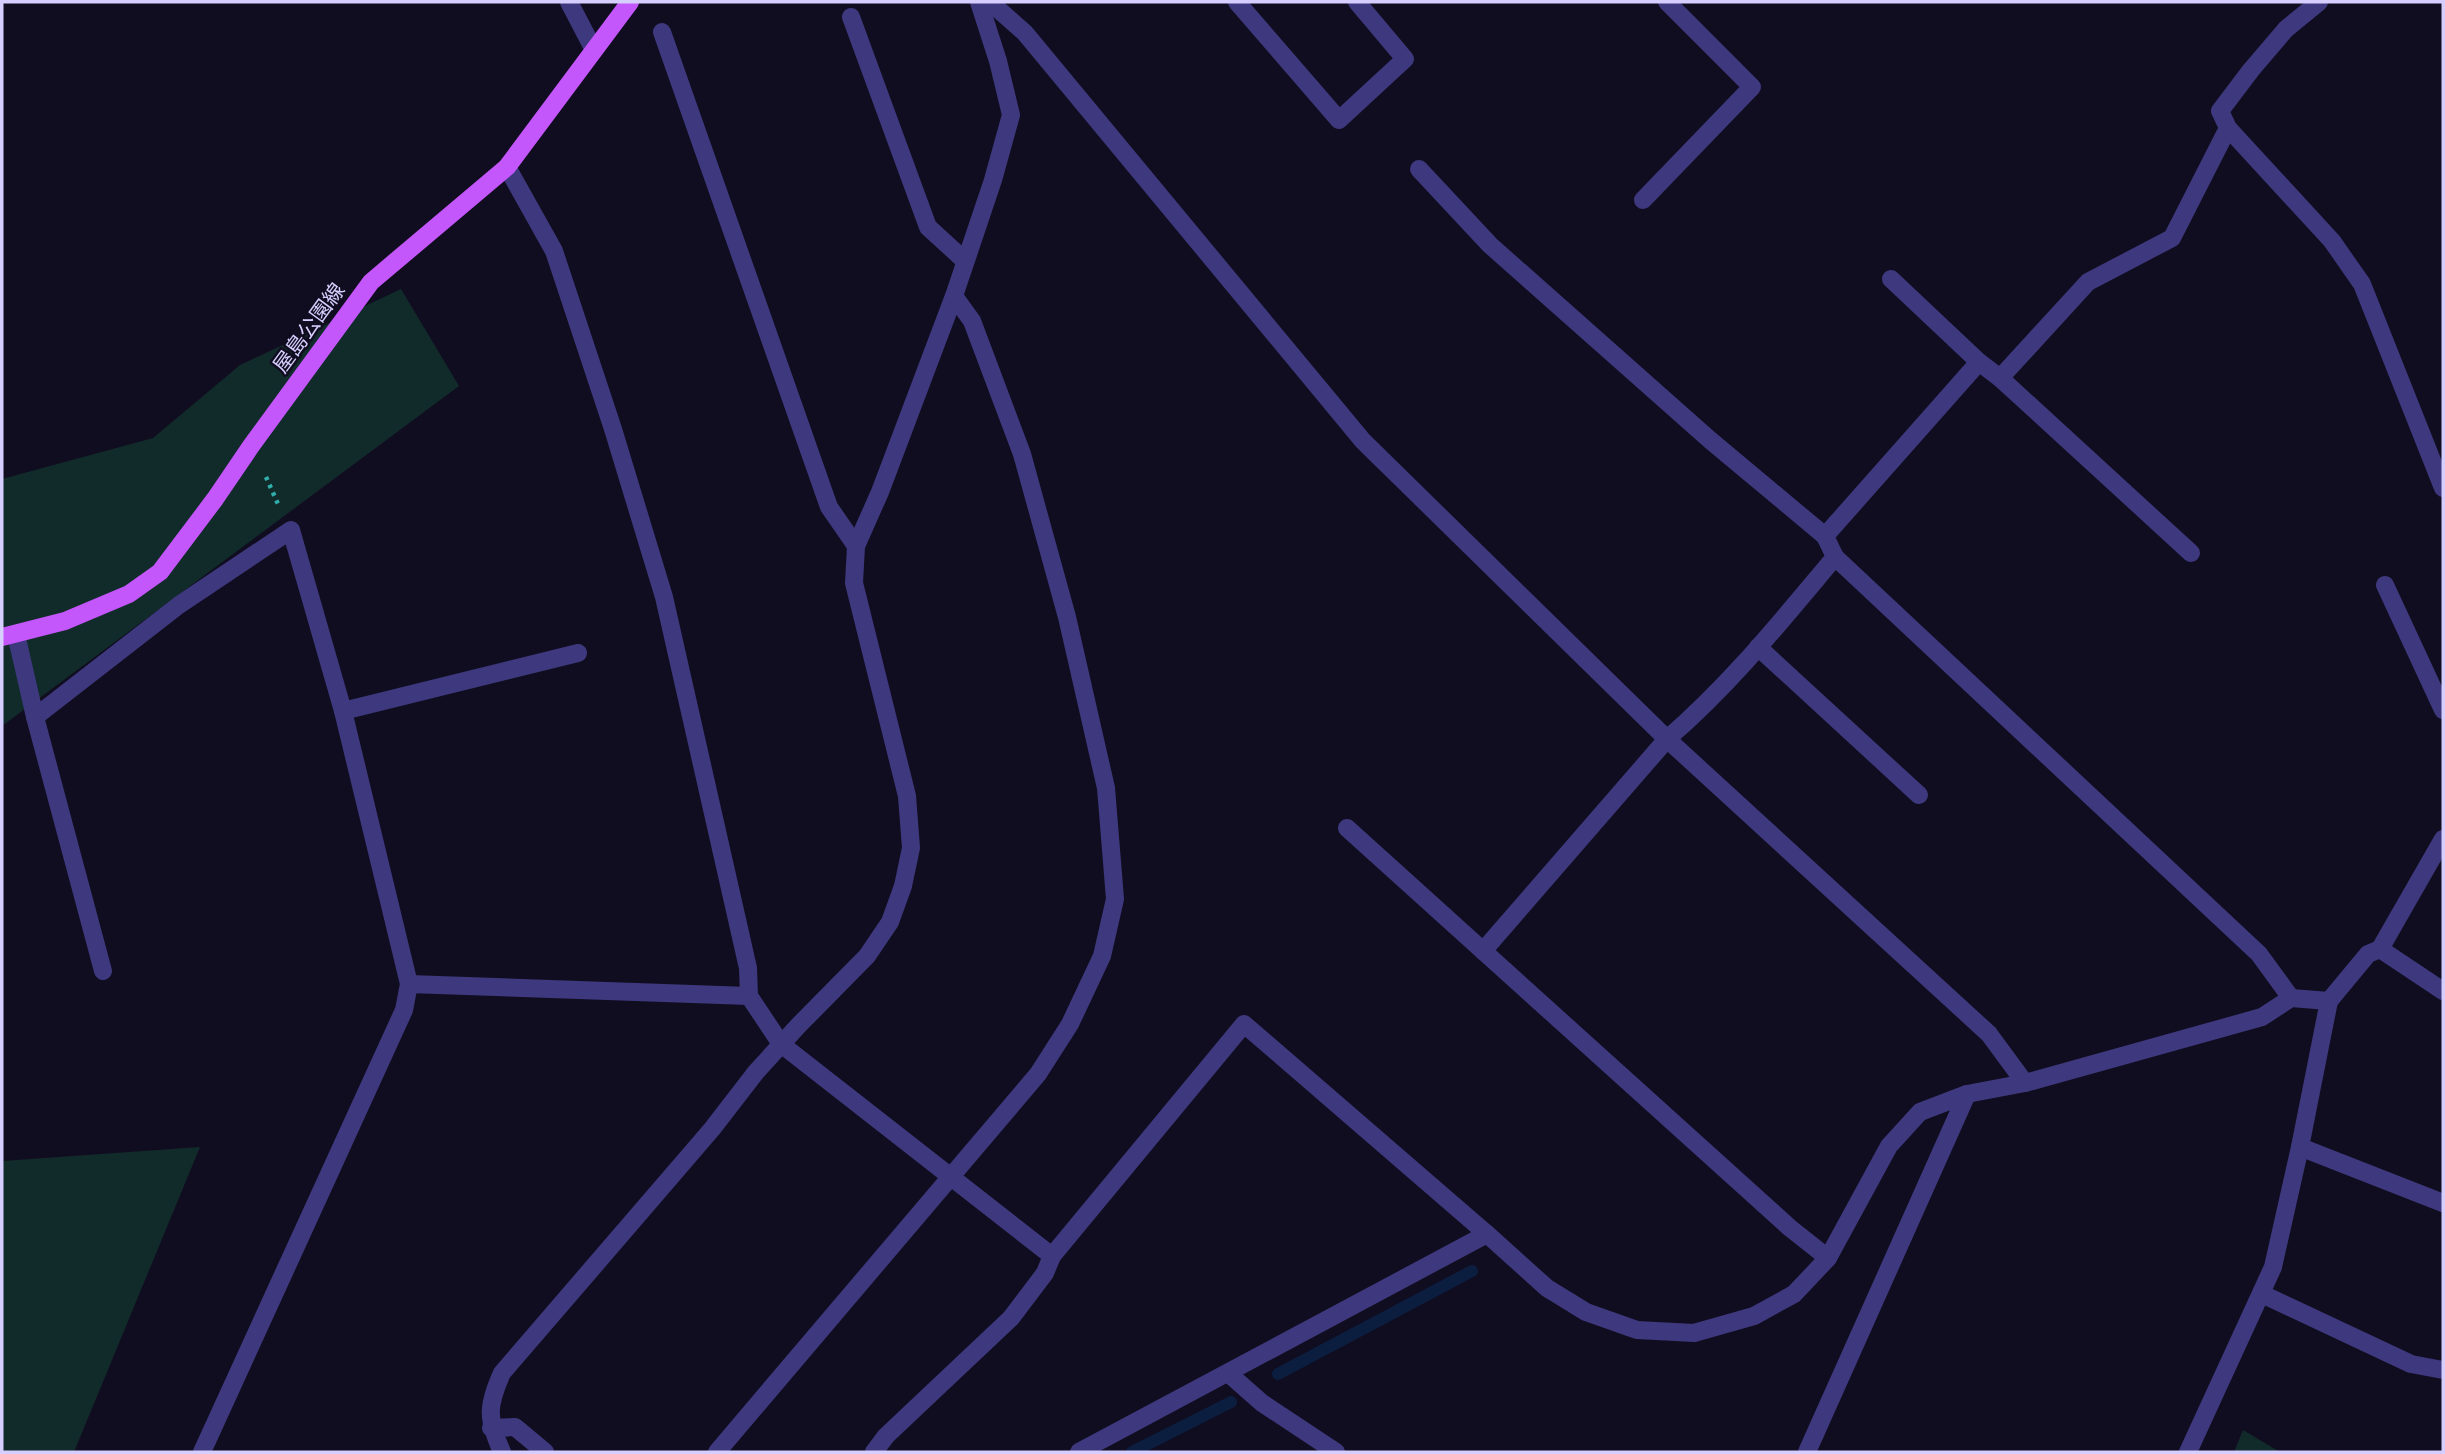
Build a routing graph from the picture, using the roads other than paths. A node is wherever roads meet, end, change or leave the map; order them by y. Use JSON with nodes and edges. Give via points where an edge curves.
{"nodes":[{"id":1,"x":569,"y":2,"type":"edge"},
{"id":2,"x":630,"y":2,"type":"edge"},
{"id":3,"x":979,"y":2,"type":"edge"},
{"id":4,"x":990,"y":2,"type":"edge"},
{"id":5,"x":1237,"y":2,"type":"edge"},
{"id":6,"x":1357,"y":2,"type":"edge"},
{"id":7,"x":1667,"y":2,"type":"edge"},
{"id":8,"x":2319,"y":2,"type":"edge"},
{"id":9,"x":851,"y":17,"type":"dead end"},
{"id":10,"x":662,"y":32,"type":"dead end"},
{"id":11,"x":594,"y":50,"type":"junction"},
{"id":12,"x":2228,"y":128,"type":"junction"},
{"id":13,"x":507,"y":167,"type":"junction"},
{"id":14,"x":1419,"y":169,"type":"dead end"},
{"id":15,"x":1643,"y":200,"type":"dead end"},
{"id":16,"x":964,"y":260,"type":"junction"},
{"id":17,"x":1891,"y":279,"type":"dead end"},
{"id":18,"x":954,"y":296,"type":"junction"},
{"id":19,"x":1979,"y":362,"type":"junction"},
{"id":20,"x":2000,"y":378,"type":"junction"},
{"id":21,"x":2443,"y":488,"type":"edge"},
{"id":22,"x":1825,"y":536,"type":"junction"},
{"id":23,"x":856,"y":546,"type":"junction"},
{"id":24,"x":2191,"y":553,"type":"dead end"},
{"id":25,"x":1835,"y":557,"type":"junction"},
{"id":26,"x":2385,"y":585,"type":"dead end"},
{"id":27,"x":9,"y":636,"type":"edge"},
{"id":28,"x":1758,"y":647,"type":"junction"},
{"id":29,"x":578,"y":653,"type":"dead end"},
{"id":30,"x":2443,"y":710,"type":"edge"},
{"id":31,"x":342,"y":712,"type":"junction"},
{"id":32,"x":35,"y":717,"type":"junction"},
{"id":33,"x":1667,"y":739,"type":"junction"},
{"id":34,"x":1919,"y":795,"type":"dead end"},
{"id":35,"x":1347,"y":828,"type":"dead end"},
{"id":36,"x":2443,"y":839,"type":"edge"},
{"id":37,"x":2380,"y":949,"type":"junction"},
{"id":38,"x":1483,"y":951,"type":"junction"},
{"id":39,"x":103,"y":971,"type":"dead end"},
{"id":40,"x":409,"y":984,"type":"junction"},
{"id":41,"x":2443,"y":991,"type":"edge"},
{"id":42,"x":749,"y":996,"type":"junction"},
{"id":43,"x":2291,"y":998,"type":"junction"},
{"id":44,"x":2329,"y":1001,"type":"junction"},
{"id":45,"x":780,"y":1044,"type":"junction"},
{"id":46,"x":2025,"y":1083,"type":"junction"},
{"id":47,"x":1967,"y":1094,"type":"junction"},
{"id":48,"x":2300,"y":1147,"type":"junction"},
{"id":49,"x":951,"y":1177,"type":"junction"},
{"id":50,"x":2443,"y":1203,"type":"edge"},
{"id":51,"x":1487,"y":1234,"type":"junction"},
{"id":52,"x":1052,"y":1256,"type":"junction"},
{"id":53,"x":1828,"y":1258,"type":"junction"},
{"id":54,"x":2262,"y":1294,"type":"junction"},
{"id":55,"x":2443,"y":1370,"type":"edge"},
{"id":56,"x":1228,"y":1373,"type":"junction"},
{"id":57,"x":491,"y":1428,"type":"junction"},
{"id":58,"x":202,"y":1452,"type":"edge"},
{"id":59,"x":502,"y":1452,"type":"edge"},
{"id":60,"x":545,"y":1452,"type":"edge"},
{"id":61,"x":717,"y":1452,"type":"edge"},
{"id":62,"x":874,"y":1452,"type":"edge"},
{"id":63,"x":1079,"y":1452,"type":"edge"},
{"id":64,"x":1336,"y":1452,"type":"edge"},
{"id":65,"x":1807,"y":1452,"type":"edge"},
{"id":66,"x":2188,"y":1452,"type":"edge"}],
"edges":[{"from":1,"to":11,"type":"street"},
{"from":2,"to":11,"type":"main road","name":"屋島公園線"},
{"from":3,"to":16,"type":"street","via":[[1011,115]]},
{"from":4,"to":33,"type":"street","via":[[1025,33],[1363,441]]},
{"from":5,"to":6,"type":"street","via":[[1339,120],[1405,59]]},
{"from":7,"to":15,"type":"street","via":[[1752,87]]},
{"from":8,"to":12,"type":"street","via":[[2286,29],[2220,111]]},
{"from":9,"to":16,"type":"street","via":[[928,227]]},
{"from":10,"to":23,"type":"street","via":[[829,507]]},
{"from":11,"to":13,"type":"main road","name":"屋島公園線"},
{"from":12,"to":20,"type":"street","via":[[2172,238],[2088,282]]},
{"from":12,"to":21,"type":"street","via":[[2332,241],[2362,284]]},
{"from":13,"to":27,"type":"main road","name":"屋島公園線","via":[[371,282],[160,572],[128,594],[65,621]]},
{"from":13,"to":42,"type":"street","via":[[554,251],[664,597],[748,968]]},
{"from":14,"to":22,"type":"street","via":[[1490,245]]},
{"from":16,"to":18,"type":"street"},
{"from":17,"to":19,"type":"street"},
{"from":18,"to":23,"type":"street"},
{"from":18,"to":49,"type":"street","via":[[972,320],[1022,454],[1063,604],[1106,788],[1115,899],[1102,956],[1070,1024],[1038,1074]]},
{"from":19,"to":20,"type":"street"},
{"from":19,"to":22,"type":"street"},
{"from":20,"to":24,"type":"street"},
{"from":22,"to":25,"type":"street"},
{"from":23,"to":45,"type":"street","via":[[854,583],[907,796],[911,848],[890,922],[867,956]]},
{"from":25,"to":28,"type":"street"},
{"from":25,"to":43,"type":"street","via":[[2259,954]]},
{"from":26,"to":30,"type":"street"},
{"from":27,"to":32,"type":"street"},
{"from":28,"to":33,"type":"street","via":[[1698,713]]},
{"from":28,"to":34,"type":"street"},
{"from":29,"to":31,"type":"street"},
{"from":31,"to":32,"type":"street","via":[[291,530],[179,605]]},
{"from":31,"to":40,"type":"street"},
{"from":32,"to":39,"type":"street"},
{"from":33,"to":38,"type":"street"},
{"from":33,"to":46,"type":"street","via":[[1989,1034]]},
{"from":35,"to":38,"type":"street"},
{"from":36,"to":37,"type":"street"},
{"from":37,"to":41,"type":"street"},
{"from":37,"to":44,"type":"street","via":[[2368,954]]},
{"from":38,"to":53,"type":"street"},
{"from":40,"to":42,"type":"street"},
{"from":40,"to":58,"type":"street","via":[[404,1010]]},
{"from":42,"to":45,"type":"street"},
{"from":43,"to":44,"type":"street"},
{"from":43,"to":46,"type":"street","via":[[2262,1017]]},
{"from":44,"to":48,"type":"street"},
{"from":45,"to":49,"type":"street"},
{"from":45,"to":57,"type":"street","via":[[502,1373],[491,1397]]},
{"from":46,"to":47,"type":"street"},
{"from":47,"to":53,"type":"street","via":[[1920,1112],[1889,1146]]},
{"from":47,"to":65,"type":"street"},
{"from":48,"to":50,"type":"street"},
{"from":48,"to":54,"type":"street","via":[[2273,1267]]},
{"from":49,"to":52,"type":"street"},
{"from":49,"to":61,"type":"street"},
{"from":51,"to":52,"type":"street","via":[[1244,1024]]},
{"from":51,"to":53,"type":"street","via":[[1547,1288],[1586,1312],[1637,1330],[1694,1333],[1755,1316],[1794,1294]]},
{"from":51,"to":56,"type":"street"},
{"from":52,"to":62,"type":"street","via":[[1045,1273],[1011,1318]]},
{"from":54,"to":55,"type":"street","via":[[2411,1364]]},
{"from":54,"to":66,"type":"street"},
{"from":56,"to":63,"type":"street"},
{"from":56,"to":64,"type":"street","via":[[1262,1403]]},
{"from":57,"to":59,"type":"street"},
{"from":57,"to":60,"type":"street","via":[[515,1427]]}]}
